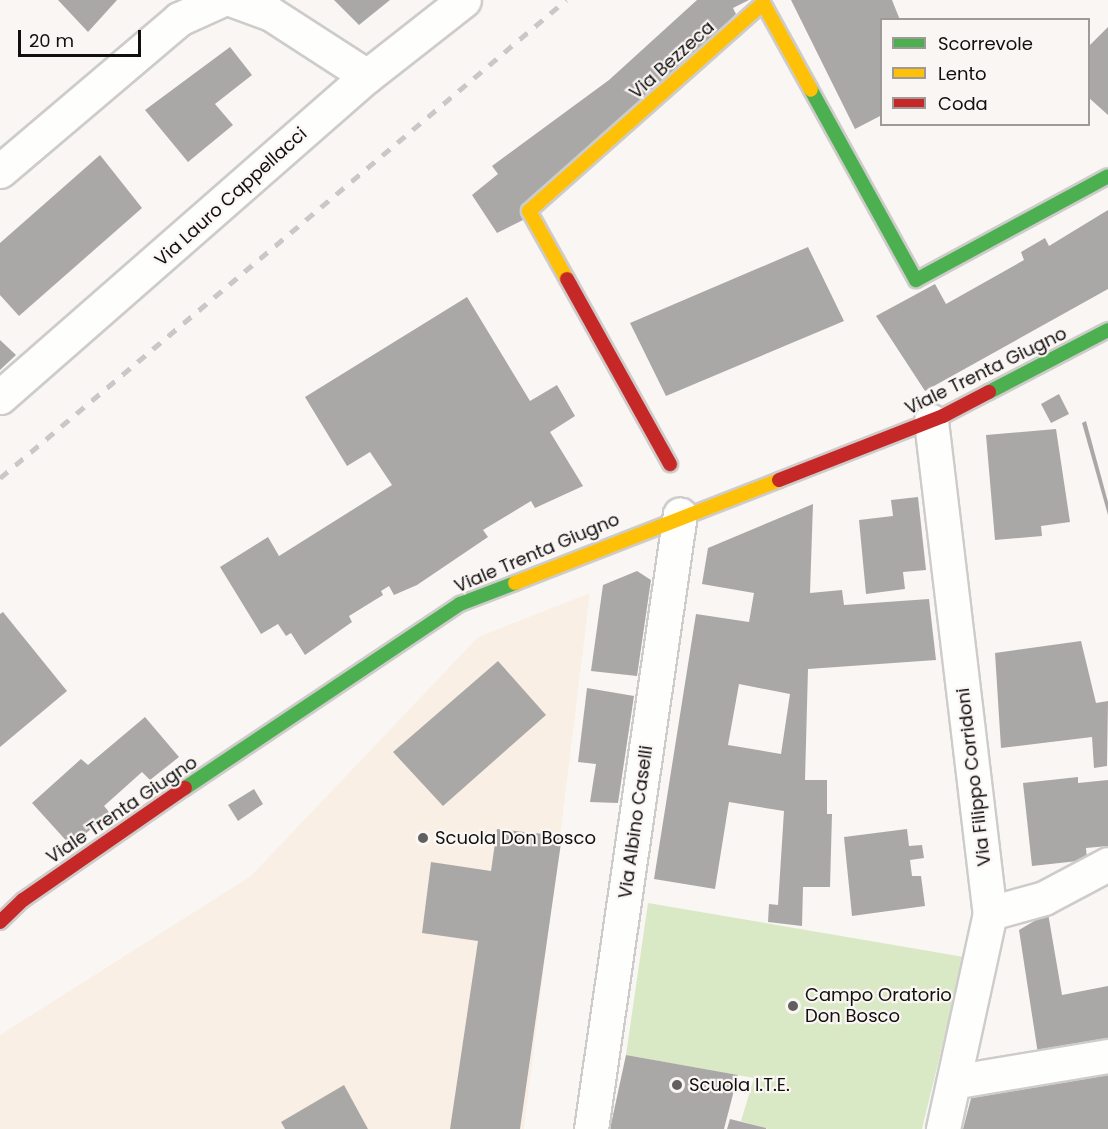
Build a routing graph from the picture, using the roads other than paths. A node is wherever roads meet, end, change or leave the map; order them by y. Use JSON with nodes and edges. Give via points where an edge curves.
{"nodes":[{"id":1,"x":221,"y":0,"type":"edge"},
{"id":2,"x":233,"y":0,"type":"edge"},
{"id":3,"x":464,"y":0,"type":"edge"},
{"id":4,"x":367,"y":76,"type":"junction"},
{"id":5,"x":0,"y":171,"type":"edge"},
{"id":6,"x":1108,"y":176,"type":"edge"},
{"id":7,"x":1108,"y":330,"type":"edge"},
{"id":8,"x":0,"y":397,"type":"edge"},
{"id":9,"x":931,"y":421,"type":"junction"},
{"id":10,"x":670,"y":464,"type":"dead end"},
{"id":11,"x":680,"y":514,"type":"junction"},
{"id":12,"x":1108,"y":864,"type":"edge"},
{"id":13,"x":990,"y":914,"type":"junction"},
{"id":14,"x":0,"y":922,"type":"edge"},
{"id":15,"x":1108,"y":1056,"type":"edge"},
{"id":16,"x":958,"y":1081,"type":"junction"},
{"id":17,"x":591,"y":1129,"type":"edge"},
{"id":18,"x":943,"y":1129,"type":"edge"}],
"edges":[{"from":1,"to":5,"type":"street","via":[[179,19]]},
{"from":2,"to":4,"type":"street","via":[[271,14]]},
{"from":3,"to":4,"type":"street","name":"Via Lauro Cappellacci"},
{"from":4,"to":8,"type":"street","name":"Via Lauro Cappellacci"},
{"from":6,"to":10,"type":"street","name":"Via Bezzeca","via":[[916,280],[763,3],[529,211]]},
{"from":7,"to":9,"type":"street","name":"Viale Trenta Giugno"},
{"from":9,"to":11,"type":"street","name":"Viale Trenta Giugno"},
{"from":9,"to":13,"type":"street","name":"Via Filippo Corridoni"},
{"from":11,"to":14,"type":"street","name":"Viale Trenta Giugno","via":[[460,604],[42,886]]},
{"from":11,"to":17,"type":"street","name":"Via Albino Caselli"},
{"from":12,"to":13,"type":"street","via":[[1044,898]]},
{"from":13,"to":16,"type":"street","name":"Via Filippo Corridoni"},
{"from":15,"to":16,"type":"street"},
{"from":16,"to":18,"type":"street","name":"Via Filippo Corridoni"}]}
